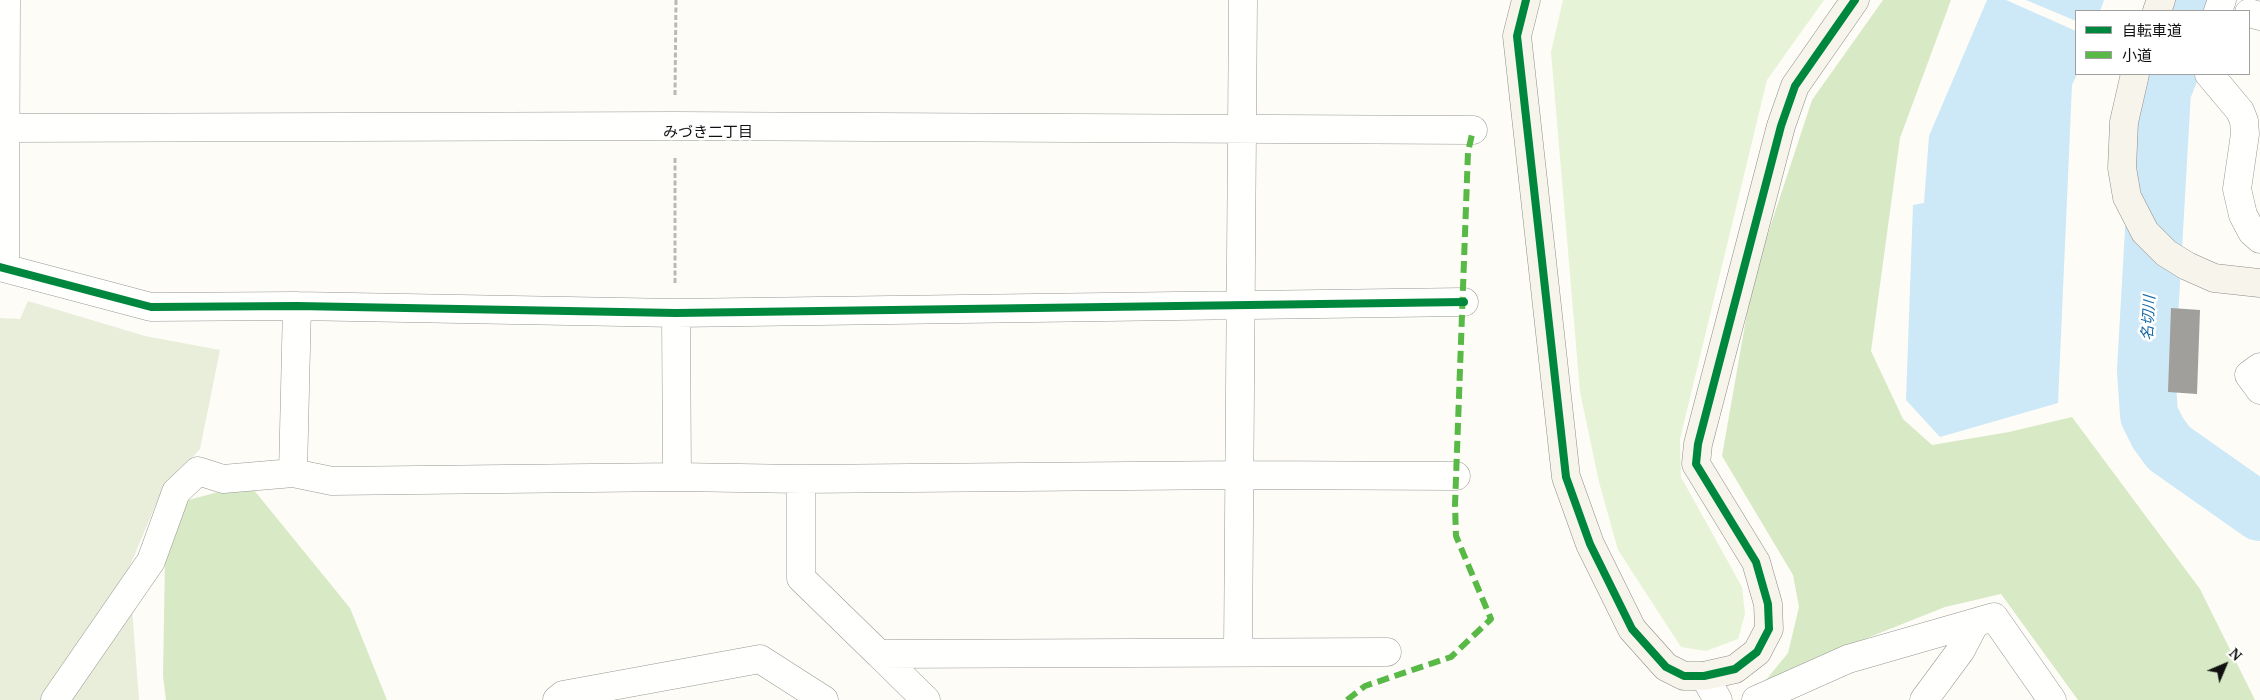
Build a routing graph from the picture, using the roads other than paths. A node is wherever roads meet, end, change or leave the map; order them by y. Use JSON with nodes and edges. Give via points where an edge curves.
{"nodes":[{"id":1,"x":6,"y":0,"type":"edge"},
{"id":2,"x":1243,"y":0,"type":"edge"},
{"id":3,"x":1526,"y":0,"type":"edge"},
{"id":4,"x":1855,"y":0,"type":"edge"},
{"id":5,"x":2135,"y":75,"type":"edge"},
{"id":6,"x":2210,"y":75,"type":"edge"},
{"id":7,"x":6,"y":128,"type":"junction"},
{"id":8,"x":1243,"y":130,"type":"junction"},
{"id":9,"x":1473,"y":130,"type":"dead end"},
{"id":10,"x":2260,"y":239,"type":"edge"},
{"id":11,"x":3,"y":267,"type":"edge"},
{"id":12,"x":2260,"y":283,"type":"edge"},
{"id":13,"x":1464,"y":302,"type":"dead end"},
{"id":14,"x":1242,"y":304,"type":"junction"},
{"id":15,"x":298,"y":306,"type":"junction"},
{"id":16,"x":676,"y":313,"type":"junction"},
{"id":17,"x":2260,"y":367,"type":"edge"},
{"id":18,"x":2260,"y":390,"type":"edge"},
{"id":19,"x":293,"y":473,"type":"junction"},
{"id":20,"x":1241,"y":475,"type":"junction"},
{"id":21,"x":1456,"y":476,"type":"dead end"},
{"id":22,"x":676,"y":477,"type":"junction"},
{"id":23,"x":801,"y":479,"type":"junction"},
{"id":24,"x":1975,"y":623,"type":"junction"},
{"id":25,"x":1238,"y":651,"type":"junction"},
{"id":26,"x":1387,"y":652,"type":"dead end"},
{"id":27,"x":878,"y":654,"type":"junction"},
{"id":28,"x":1704,"y":676,"type":"junction"},
{"id":29,"x":54,"y":700,"type":"edge"},
{"id":30,"x":557,"y":700,"type":"edge"},
{"id":31,"x":824,"y":700,"type":"edge"},
{"id":32,"x":926,"y":700,"type":"edge"},
{"id":33,"x":1718,"y":700,"type":"edge"},
{"id":34,"x":1756,"y":700,"type":"edge"},
{"id":35,"x":1924,"y":700,"type":"edge"},
{"id":36,"x":2052,"y":700,"type":"edge"}],
"edges":[{"from":1,"to":7,"type":"street"},
{"from":2,"to":8,"type":"street"},
{"from":3,"to":28,"type":"street","via":[[1517,36],[1566,477],[1590,544],[1632,629],[1666,667],[1684,676]]},
{"from":4,"to":28,"type":"street","via":[[1795,86],[1781,126],[1698,444],[1696,464],[1756,562],[1768,604],[1769,629],[1757,652],[1735,669]]},
{"from":5,"to":12,"type":"street","via":[[2124,122],[2122,168],[2127,197],[2145,232],[2166,253],[2214,278]]},
{"from":6,"to":10,"type":"street","via":[[2240,111],[2244,121],[2237,188],[2243,215]]},
{"from":7,"to":8,"type":"street","via":[[675,126]]},
{"from":7,"to":11,"type":"street"},
{"from":8,"to":9,"type":"street"},
{"from":8,"to":14,"type":"street"},
{"from":11,"to":15,"type":"street","via":[[151,307]]},
{"from":13,"to":14,"type":"street"},
{"from":14,"to":16,"type":"street"},
{"from":14,"to":20,"type":"street"},
{"from":15,"to":16,"type":"street"},
{"from":15,"to":19,"type":"street"},
{"from":16,"to":22,"type":"street"},
{"from":17,"to":18,"type":"street","via":[[2249,375]]},
{"from":19,"to":22,"type":"street","via":[[332,481]]},
{"from":19,"to":29,"type":"street","via":[[223,479],[198,471],[176,492],[151,561]]},
{"from":20,"to":21,"type":"street"},
{"from":20,"to":23,"type":"street"},
{"from":20,"to":25,"type":"street"},
{"from":22,"to":23,"type":"street"},
{"from":23,"to":27,"type":"street","via":[[801,578]]},
{"from":24,"to":34,"type":"street","via":[[1848,659]]},
{"from":24,"to":35,"type":"street","via":[[1961,650]]},
{"from":24,"to":36,"type":"street","via":[[1994,617]]},
{"from":25,"to":26,"type":"street"},
{"from":25,"to":27,"type":"street"},
{"from":27,"to":32,"type":"street"},
{"from":28,"to":33,"type":"street"},
{"from":30,"to":31,"type":"street","via":[[563,695],[760,659]]}]}
